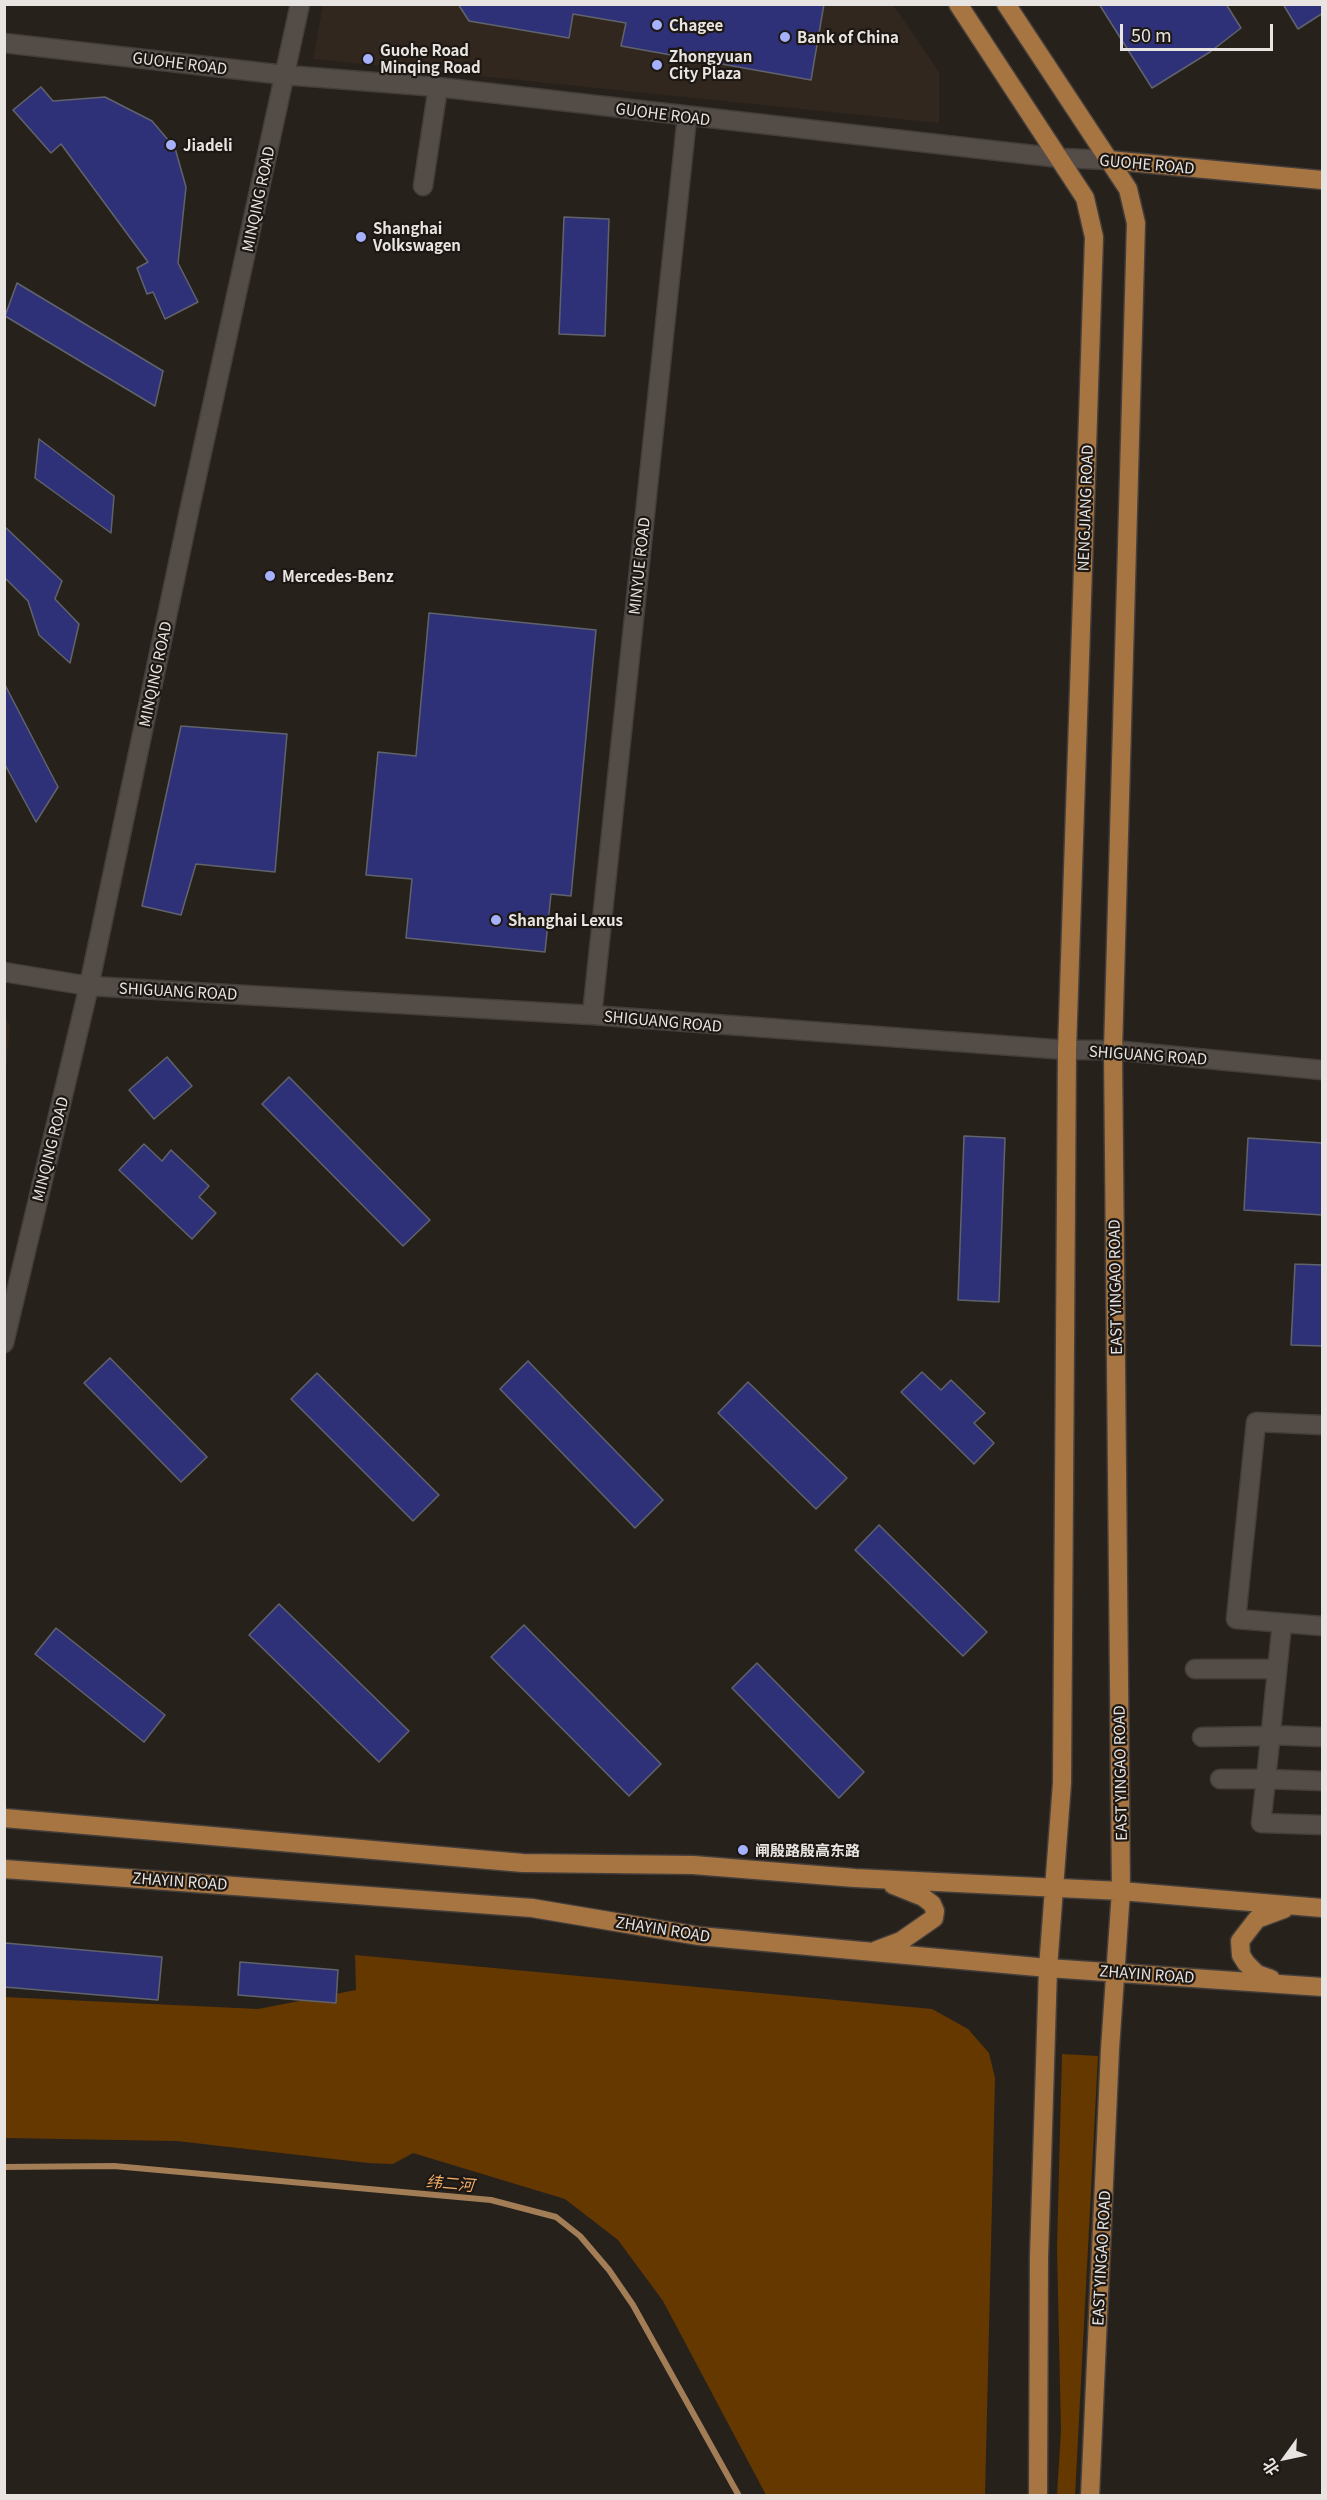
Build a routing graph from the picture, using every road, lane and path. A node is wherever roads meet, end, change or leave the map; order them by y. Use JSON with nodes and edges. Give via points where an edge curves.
{"nodes":[{"id":1,"x":300,"y":4,"type":"edge"},
{"id":2,"x":958,"y":4,"type":"edge"},
{"id":3,"x":1006,"y":4,"type":"edge"},
{"id":4,"x":4,"y":43,"type":"edge"},
{"id":5,"x":285,"y":75,"type":"junction"},
{"id":6,"x":438,"y":87,"type":"junction"},
{"id":7,"x":687,"y":117,"type":"junction"},
{"id":8,"x":1060,"y":158,"type":"junction"},
{"id":9,"x":1109,"y":160,"type":"junction"},
{"id":10,"x":1323,"y":180,"type":"edge"},
{"id":11,"x":423,"y":186,"type":"dead end"},
{"id":12,"x":4,"y":972,"type":"edge"},
{"id":13,"x":89,"y":986,"type":"junction"},
{"id":14,"x":592,"y":1015,"type":"junction"},
{"id":15,"x":1067,"y":1050,"type":"junction"},
{"id":16,"x":1113,"y":1050,"type":"junction"},
{"id":17,"x":1323,"y":1070,"type":"edge"},
{"id":18,"x":10,"y":1284,"type":"edge"},
{"id":19,"x":4,"y":1343,"type":"edge"},
{"id":20,"x":1323,"y":1425,"type":"edge"},
{"id":21,"x":1282,"y":1623,"type":"junction"},
{"id":22,"x":1323,"y":1626,"type":"edge"},
{"id":23,"x":1195,"y":1669,"type":"dead end"},
{"id":24,"x":1277,"y":1669,"type":"junction"},
{"id":25,"x":1270,"y":1735,"type":"junction"},
{"id":26,"x":1202,"y":1737,"type":"dead end"},
{"id":27,"x":1323,"y":1737,"type":"edge"},
{"id":28,"x":1220,"y":1779,"type":"dead end"},
{"id":29,"x":1266,"y":1779,"type":"junction"},
{"id":30,"x":1323,"y":1781,"type":"edge"},
{"id":31,"x":4,"y":1817,"type":"edge"},
{"id":32,"x":1323,"y":1825,"type":"edge"},
{"id":33,"x":4,"y":1869,"type":"edge"},
{"id":34,"x":855,"y":1878,"type":"junction"},
{"id":35,"x":1053,"y":1888,"type":"junction"},
{"id":36,"x":1122,"y":1891,"type":"junction"},
{"id":37,"x":1294,"y":1906,"type":"junction"},
{"id":38,"x":1323,"y":1908,"type":"edge"},
{"id":39,"x":872,"y":1952,"type":"junction"},
{"id":40,"x":1048,"y":1968,"type":"junction"},
{"id":41,"x":1118,"y":1972,"type":"junction"},
{"id":42,"x":1290,"y":1984,"type":"junction"},
{"id":43,"x":1323,"y":1987,"type":"edge"},
{"id":44,"x":1038,"y":2496,"type":"edge"},
{"id":45,"x":1090,"y":2496,"type":"edge"}],
"edges":[{"from":1,"to":5,"type":"street","name":"MINQING ROAD"},
{"from":2,"to":8,"type":"main road","name":"NENGJIANG ROAD"},
{"from":3,"to":9,"type":"main road"},
{"from":4,"to":5,"type":"street","name":"GUOHE ROAD"},
{"from":5,"to":6,"type":"street","name":"GUOHE ROAD"},
{"from":5,"to":13,"type":"street","name":"MINQING ROAD"},
{"from":6,"to":7,"type":"street","name":"GUOHE ROAD"},
{"from":6,"to":11,"type":"street"},
{"from":7,"to":8,"type":"street","name":"GUOHE ROAD"},
{"from":7,"to":14,"type":"street","name":"MINYUE ROAD"},
{"from":8,"to":9,"type":"street","name":"GUOHE ROAD"},
{"from":8,"to":15,"type":"main road","name":"NENGJIANG ROAD","via":[[1085,198],[1094,237]]},
{"from":9,"to":10,"type":"main road","name":"GUOHE ROAD"},
{"from":9,"to":16,"type":"main road","via":[[1128,189],[1136,223]]},
{"from":12,"to":13,"type":"street","name":"SHIGUANG ROAD"},
{"from":13,"to":14,"type":"street","name":"SHIGUANG ROAD"},
{"from":13,"to":18,"type":"street","name":"MINQING ROAD"},
{"from":14,"to":15,"type":"street","name":"SHIGUANG ROAD"},
{"from":15,"to":16,"type":"street","name":"SHIGUANG ROAD"},
{"from":15,"to":35,"type":"main road","via":[[1062,1783]]},
{"from":16,"to":17,"type":"street","name":"SHIGUANG ROAD"},
{"from":16,"to":36,"type":"main road","name":"EAST YINGAO ROAD"},
{"from":18,"to":19,"type":"street","name":"MINQING ROAD"},
{"from":20,"to":21,"type":"street","via":[[1256,1422],[1236,1619]]},
{"from":21,"to":22,"type":"street"},
{"from":21,"to":24,"type":"street"},
{"from":23,"to":24,"type":"street"},
{"from":24,"to":25,"type":"street"},
{"from":25,"to":26,"type":"street"},
{"from":25,"to":27,"type":"street"},
{"from":25,"to":29,"type":"street"},
{"from":28,"to":29,"type":"street"},
{"from":29,"to":30,"type":"street"},
{"from":29,"to":32,"type":"street","via":[[1262,1823]]},
{"from":31,"to":34,"type":"main road","via":[[524,1863],[693,1865]]},
{"from":33,"to":39,"type":"main road","name":"ZHAYIN ROAD","via":[[532,1908],[699,1936]]},
{"from":34,"to":35,"type":"main road"},
{"from":34,"to":39,"type":"main road","via":[[910,1891],[932,1904],[935,1911],[934,1918],[916,1931]]},
{"from":35,"to":36,"type":"main road"},
{"from":35,"to":40,"type":"main road"},
{"from":36,"to":37,"type":"main road"},
{"from":36,"to":41,"type":"main road","name":"EAST YINGAO ROAD"},
{"from":37,"to":38,"type":"main road"},
{"from":37,"to":42,"type":"main road","via":[[1257,1919],[1240,1941],[1241,1954],[1257,1974]]},
{"from":39,"to":40,"type":"main road","name":"ZHAYIN ROAD"},
{"from":40,"to":41,"type":"main road","name":"ZHAYIN ROAD"},
{"from":40,"to":44,"type":"main road","via":[[1039,2257]]},
{"from":41,"to":42,"type":"main road","name":"ZHAYIN ROAD"},
{"from":41,"to":45,"type":"main road","name":"EAST YINGAO ROAD","via":[[1110,2049]]},
{"from":42,"to":43,"type":"main road","name":"ZHAYIN ROAD"}]}
